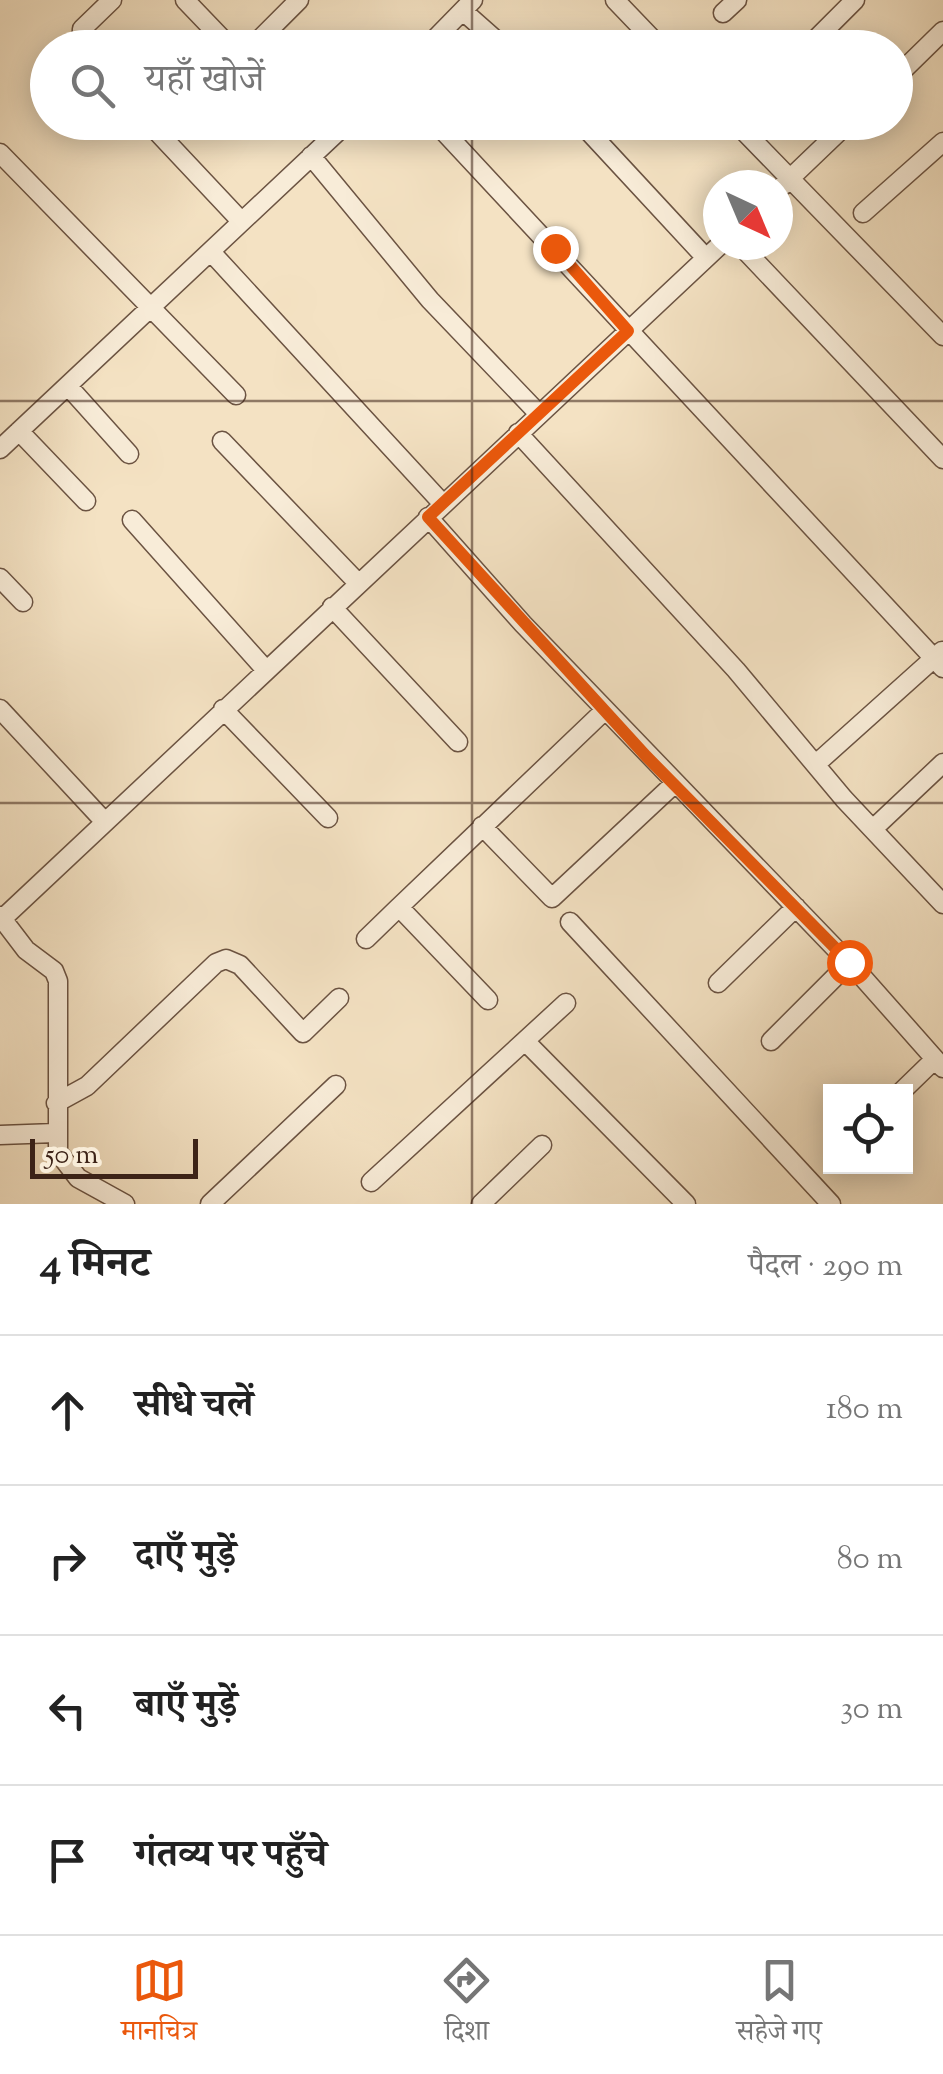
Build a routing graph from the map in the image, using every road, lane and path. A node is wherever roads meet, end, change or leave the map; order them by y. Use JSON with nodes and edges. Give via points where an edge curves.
{"nodes":[{"id":1,"x":112,"y":0,"type":"edge"},
{"id":2,"x":186,"y":0,"type":"edge"},
{"id":3,"x":299,"y":0,"type":"edge"},
{"id":4,"x":615,"y":0,"type":"edge"},
{"id":5,"x":855,"y":0,"type":"edge"},
{"id":6,"x":468,"y":6,"type":"edge"},
{"id":7,"x":82,"y":30,"type":"edge"},
{"id":8,"x":214,"y":30,"type":"edge"},
{"id":9,"x":269,"y":30,"type":"edge"},
{"id":10,"x":444,"y":30,"type":"edge"},
{"id":11,"x":489,"y":30,"type":"edge"},
{"id":12,"x":644,"y":30,"type":"edge"},
{"id":13,"x":825,"y":30,"type":"edge"},
{"id":14,"x":943,"y":31,"type":"edge"},
{"id":15,"x":913,"y":60,"type":"edge"},
{"id":16,"x":165,"y":140,"type":"edge"},
{"id":17,"x":328,"y":140,"type":"edge"},
{"id":18,"x":453,"y":140,"type":"edge"},
{"id":19,"x":599,"y":140,"type":"edge"},
{"id":20,"x":753,"y":140,"type":"edge"},
{"id":21,"x":830,"y":140,"type":"edge"},
{"id":22,"x":943,"y":142,"type":"edge"},
{"id":23,"x":0,"y":153,"type":"edge"},
{"id":24,"x":310,"y":156,"type":"junction"},
{"id":25,"x":785,"y":170,"type":"edge"},
{"id":26,"x":793,"y":176,"type":"edge"},
{"id":27,"x":793,"y":178,"type":"edge"},
{"id":28,"x":863,"y":213,"type":"dead end"},
{"id":29,"x":241,"y":221,"type":"junction"},
{"id":30,"x":703,"y":241,"type":"edge"},
{"id":31,"x":211,"y":252,"type":"junction"},
{"id":32,"x":703,"y":260,"type":"edge"},
{"id":33,"x":754,"y":260,"type":"edge"},
{"id":34,"x":151,"y":310,"type":"junction"},
{"id":35,"x":628,"y":331,"type":"junction"},
{"id":36,"x":943,"y":336,"type":"edge"},
{"id":37,"x":68,"y":386,"type":"junction"},
{"id":38,"x":236,"y":395,"type":"dead end"},
{"id":39,"x":539,"y":414,"type":"junction"},
{"id":40,"x":19,"y":431,"type":"junction"},
{"id":41,"x":518,"y":433,"type":"junction"},
{"id":42,"x":222,"y":441,"type":"dead end"},
{"id":43,"x":0,"y":448,"type":"edge"},
{"id":44,"x":129,"y":454,"type":"dead end"},
{"id":45,"x":943,"y":459,"type":"edge"},
{"id":46,"x":86,"y":501,"type":"dead end"},
{"id":47,"x":443,"y":504,"type":"junction"},
{"id":48,"x":428,"y":517,"type":"junction"},
{"id":49,"x":132,"y":520,"type":"dead end"},
{"id":50,"x":0,"y":578,"type":"edge"},
{"id":51,"x":358,"y":582,"type":"junction"},
{"id":52,"x":23,"y":602,"type":"dead end"},
{"id":53,"x":332,"y":607,"type":"junction"},
{"id":54,"x":940,"y":659,"type":"edge"},
{"id":55,"x":265,"y":670,"type":"junction"},
{"id":56,"x":0,"y":709,"type":"edge"},
{"id":57,"x":223,"y":709,"type":"junction"},
{"id":58,"x":604,"y":711,"type":"junction"},
{"id":59,"x":458,"y":742,"type":"dead end"},
{"id":60,"x":943,"y":763,"type":"edge"},
{"id":61,"x":816,"y":764,"type":"junction"},
{"id":62,"x":674,"y":784,"type":"junction"},
{"id":63,"x":328,"y":818,"type":"dead end"},
{"id":64,"x":104,"y":821,"type":"junction"},
{"id":65,"x":482,"y":826,"type":"junction"},
{"id":66,"x":873,"y":829,"type":"junction"},
{"id":67,"x":943,"y":904,"type":"edge"},
{"id":68,"x":399,"y":906,"type":"junction"},
{"id":69,"x":796,"y":906,"type":"junction"},
{"id":70,"x":1,"y":919,"type":"edge"},
{"id":71,"x":570,"y":922,"type":"dead end"},
{"id":72,"x":366,"y":940,"type":"dead end"},
{"id":73,"x":849,"y":962,"type":"junction"},
{"id":74,"x":718,"y":983,"type":"dead end"},
{"id":75,"x":339,"y":998,"type":"dead end"},
{"id":76,"x":488,"y":1000,"type":"dead end"},
{"id":77,"x":566,"y":1002,"type":"dead end"},
{"id":78,"x":525,"y":1040,"type":"junction"},
{"id":79,"x":772,"y":1041,"type":"dead end"},
{"id":80,"x":939,"y":1063,"type":"edge"},
{"id":81,"x":911,"y":1084,"type":"edge"},
{"id":82,"x":336,"y":1085,"type":"dead end"},
{"id":83,"x":56,"y":1103,"type":"junction"},
{"id":84,"x":55,"y":1133,"type":"junction"},
{"id":85,"x":0,"y":1136,"type":"edge"},
{"id":86,"x":542,"y":1145,"type":"dead end"},
{"id":87,"x":371,"y":1182,"type":"dead end"},
{"id":88,"x":125,"y":1204,"type":"edge"},
{"id":89,"x":210,"y":1204,"type":"edge"},
{"id":90,"x":481,"y":1204,"type":"edge"},
{"id":91,"x":686,"y":1204,"type":"edge"},
{"id":92,"x":832,"y":1204,"type":"edge"}],
"edges":[{"from":1,"to":7,"type":"street"},
{"from":2,"to":8,"type":"street"},
{"from":3,"to":9,"type":"street"},
{"from":4,"to":12,"type":"street"},
{"from":5,"to":13,"type":"street"},
{"from":6,"to":10,"type":"street"},
{"from":6,"to":11,"type":"street"},
{"from":14,"to":15,"type":"street"},
{"from":16,"to":29,"type":"street"},
{"from":17,"to":24,"type":"street"},
{"from":18,"to":35,"type":"street"},
{"from":19,"to":30,"type":"street"},
{"from":20,"to":25,"type":"street"},
{"from":21,"to":26,"type":"street"},
{"from":22,"to":28,"type":"street"},
{"from":23,"to":34,"type":"street"},
{"from":24,"to":29,"type":"street"},
{"from":24,"to":39,"type":"street","via":[[430,300]]},
{"from":27,"to":36,"type":"street"},
{"from":29,"to":31,"type":"street"},
{"from":31,"to":34,"type":"street"},
{"from":31,"to":47,"type":"street"},
{"from":32,"to":35,"type":"street"},
{"from":33,"to":45,"type":"street"},
{"from":34,"to":37,"type":"street"},
{"from":34,"to":38,"type":"street"},
{"from":35,"to":39,"type":"street"},
{"from":35,"to":54,"type":"street"},
{"from":37,"to":40,"type":"street"},
{"from":37,"to":44,"type":"street"},
{"from":39,"to":41,"type":"street"},
{"from":40,"to":43,"type":"street"},
{"from":40,"to":46,"type":"street"},
{"from":41,"to":47,"type":"street"},
{"from":41,"to":61,"type":"street"},
{"from":42,"to":51,"type":"street"},
{"from":47,"to":48,"type":"street"},
{"from":48,"to":51,"type":"street"},
{"from":48,"to":58,"type":"street"},
{"from":49,"to":55,"type":"street"},
{"from":50,"to":52,"type":"street"},
{"from":51,"to":53,"type":"street"},
{"from":53,"to":55,"type":"street"},
{"from":53,"to":59,"type":"street"},
{"from":54,"to":61,"type":"street"},
{"from":55,"to":57,"type":"street"},
{"from":56,"to":64,"type":"street"},
{"from":57,"to":63,"type":"street"},
{"from":57,"to":64,"type":"street"},
{"from":58,"to":62,"type":"street"},
{"from":58,"to":65,"type":"street"},
{"from":60,"to":66,"type":"street"},
{"from":61,"to":66,"type":"street"},
{"from":62,"to":65,"type":"street","via":[[552,898]]},
{"from":62,"to":69,"type":"street"},
{"from":64,"to":70,"type":"street"},
{"from":65,"to":68,"type":"street"},
{"from":66,"to":67,"type":"street"},
{"from":68,"to":72,"type":"street"},
{"from":68,"to":76,"type":"street"},
{"from":69,"to":73,"type":"street"},
{"from":69,"to":74,"type":"street"},
{"from":70,"to":83,"type":"street","via":[[58,981]]},
{"from":71,"to":92,"type":"street"},
{"from":73,"to":79,"type":"street"},
{"from":73,"to":80,"type":"street"},
{"from":75,"to":83,"type":"street","via":[[303,1033],[240,965],[226,960],[88,1086]]},
{"from":77,"to":78,"type":"street"},
{"from":78,"to":87,"type":"street"},
{"from":78,"to":91,"type":"street"},
{"from":80,"to":81,"type":"street"},
{"from":82,"to":89,"type":"street"},
{"from":83,"to":84,"type":"street"},
{"from":84,"to":85,"type":"street"},
{"from":84,"to":88,"type":"street","via":[[58,1152],[78,1178]]},
{"from":86,"to":90,"type":"street"}]}
